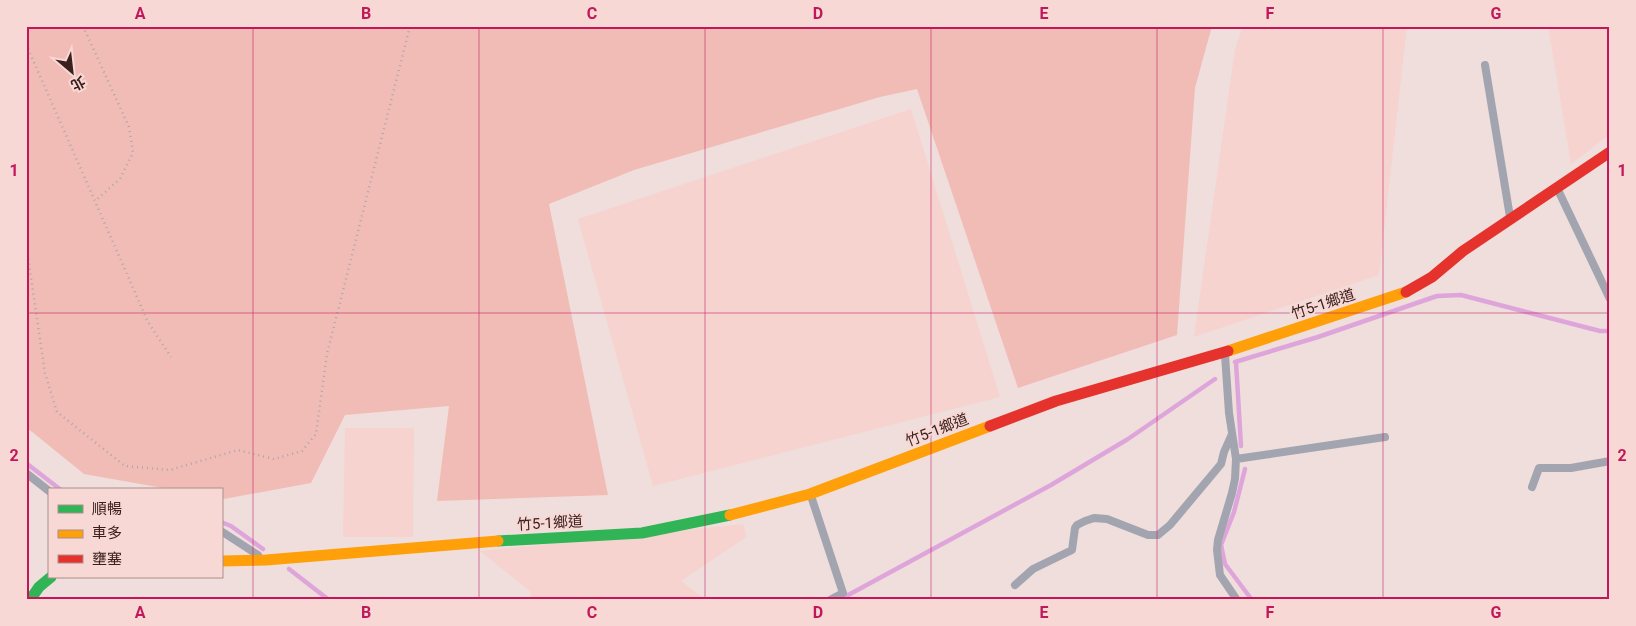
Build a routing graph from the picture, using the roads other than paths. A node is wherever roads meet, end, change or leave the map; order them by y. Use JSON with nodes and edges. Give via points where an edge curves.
{"nodes":[{"id":1,"x":1485,"y":65,"type":"dead end"},
{"id":2,"x":1610,"y":152,"type":"edge"},
{"id":3,"x":1557,"y":188,"type":"junction"},
{"id":4,"x":1510,"y":219,"type":"junction"},
{"id":5,"x":1610,"y":299,"type":"edge"},
{"id":6,"x":1225,"y":352,"type":"junction"},
{"id":7,"x":1232,"y":434,"type":"junction"},
{"id":8,"x":1385,"y":437,"type":"dead end"},
{"id":9,"x":1236,"y":459,"type":"junction"},
{"id":10,"x":1610,"y":461,"type":"edge"},
{"id":11,"x":26,"y":473,"type":"edge"},
{"id":12,"x":1532,"y":487,"type":"dead end"},
{"id":13,"x":48,"y":489,"type":"edge"},
{"id":14,"x":810,"y":494,"type":"junction"},
{"id":15,"x":222,"y":532,"type":"edge"},
{"id":16,"x":266,"y":560,"type":"junction"},
{"id":17,"x":222,"y":561,"type":"edge"},
{"id":18,"x":51,"y":578,"type":"edge"},
{"id":19,"x":1016,"y":585,"type":"dead end"},
{"id":20,"x":30,"y":600,"type":"edge"},
{"id":21,"x":830,"y":600,"type":"edge"},
{"id":22,"x":1237,"y":600,"type":"edge"}],
"edges":[{"from":1,"to":4,"type":"lane"},
{"from":2,"to":3,"type":"street","name":"竹5-1鄉道"},
{"from":3,"to":4,"type":"street","name":"竹5-1鄉道"},
{"from":3,"to":5,"type":"lane"},
{"from":4,"to":6,"type":"street","name":"竹5-1鄉道","via":[[1463,251],[1432,278],[1403,294]]},
{"from":6,"to":7,"type":"lane"},
{"from":6,"to":14,"type":"street","name":"竹5-1鄉道","via":[[1056,401]]},
{"from":7,"to":9,"type":"lane"},
{"from":7,"to":19,"type":"lane","via":[[1221,464],[1158,535],[1148,536],[1107,519],[1084,521],[1075,528],[1072,550],[1033,569]]},
{"from":8,"to":9,"type":"lane"},
{"from":9,"to":22,"type":"lane","via":[[1235,479],[1217,550],[1220,575]]},
{"from":10,"to":12,"type":"lane","via":[[1571,468],[1539,468]]},
{"from":11,"to":13,"type":"lane"},
{"from":14,"to":16,"type":"street","name":"竹5-1鄉道","via":[[642,533],[471,542]]},
{"from":14,"to":21,"type":"lane","via":[[844,593]]},
{"from":15,"to":16,"type":"lane"},
{"from":16,"to":17,"type":"street","name":"竹5-1鄉道"},
{"from":18,"to":20,"type":"street"}]}
